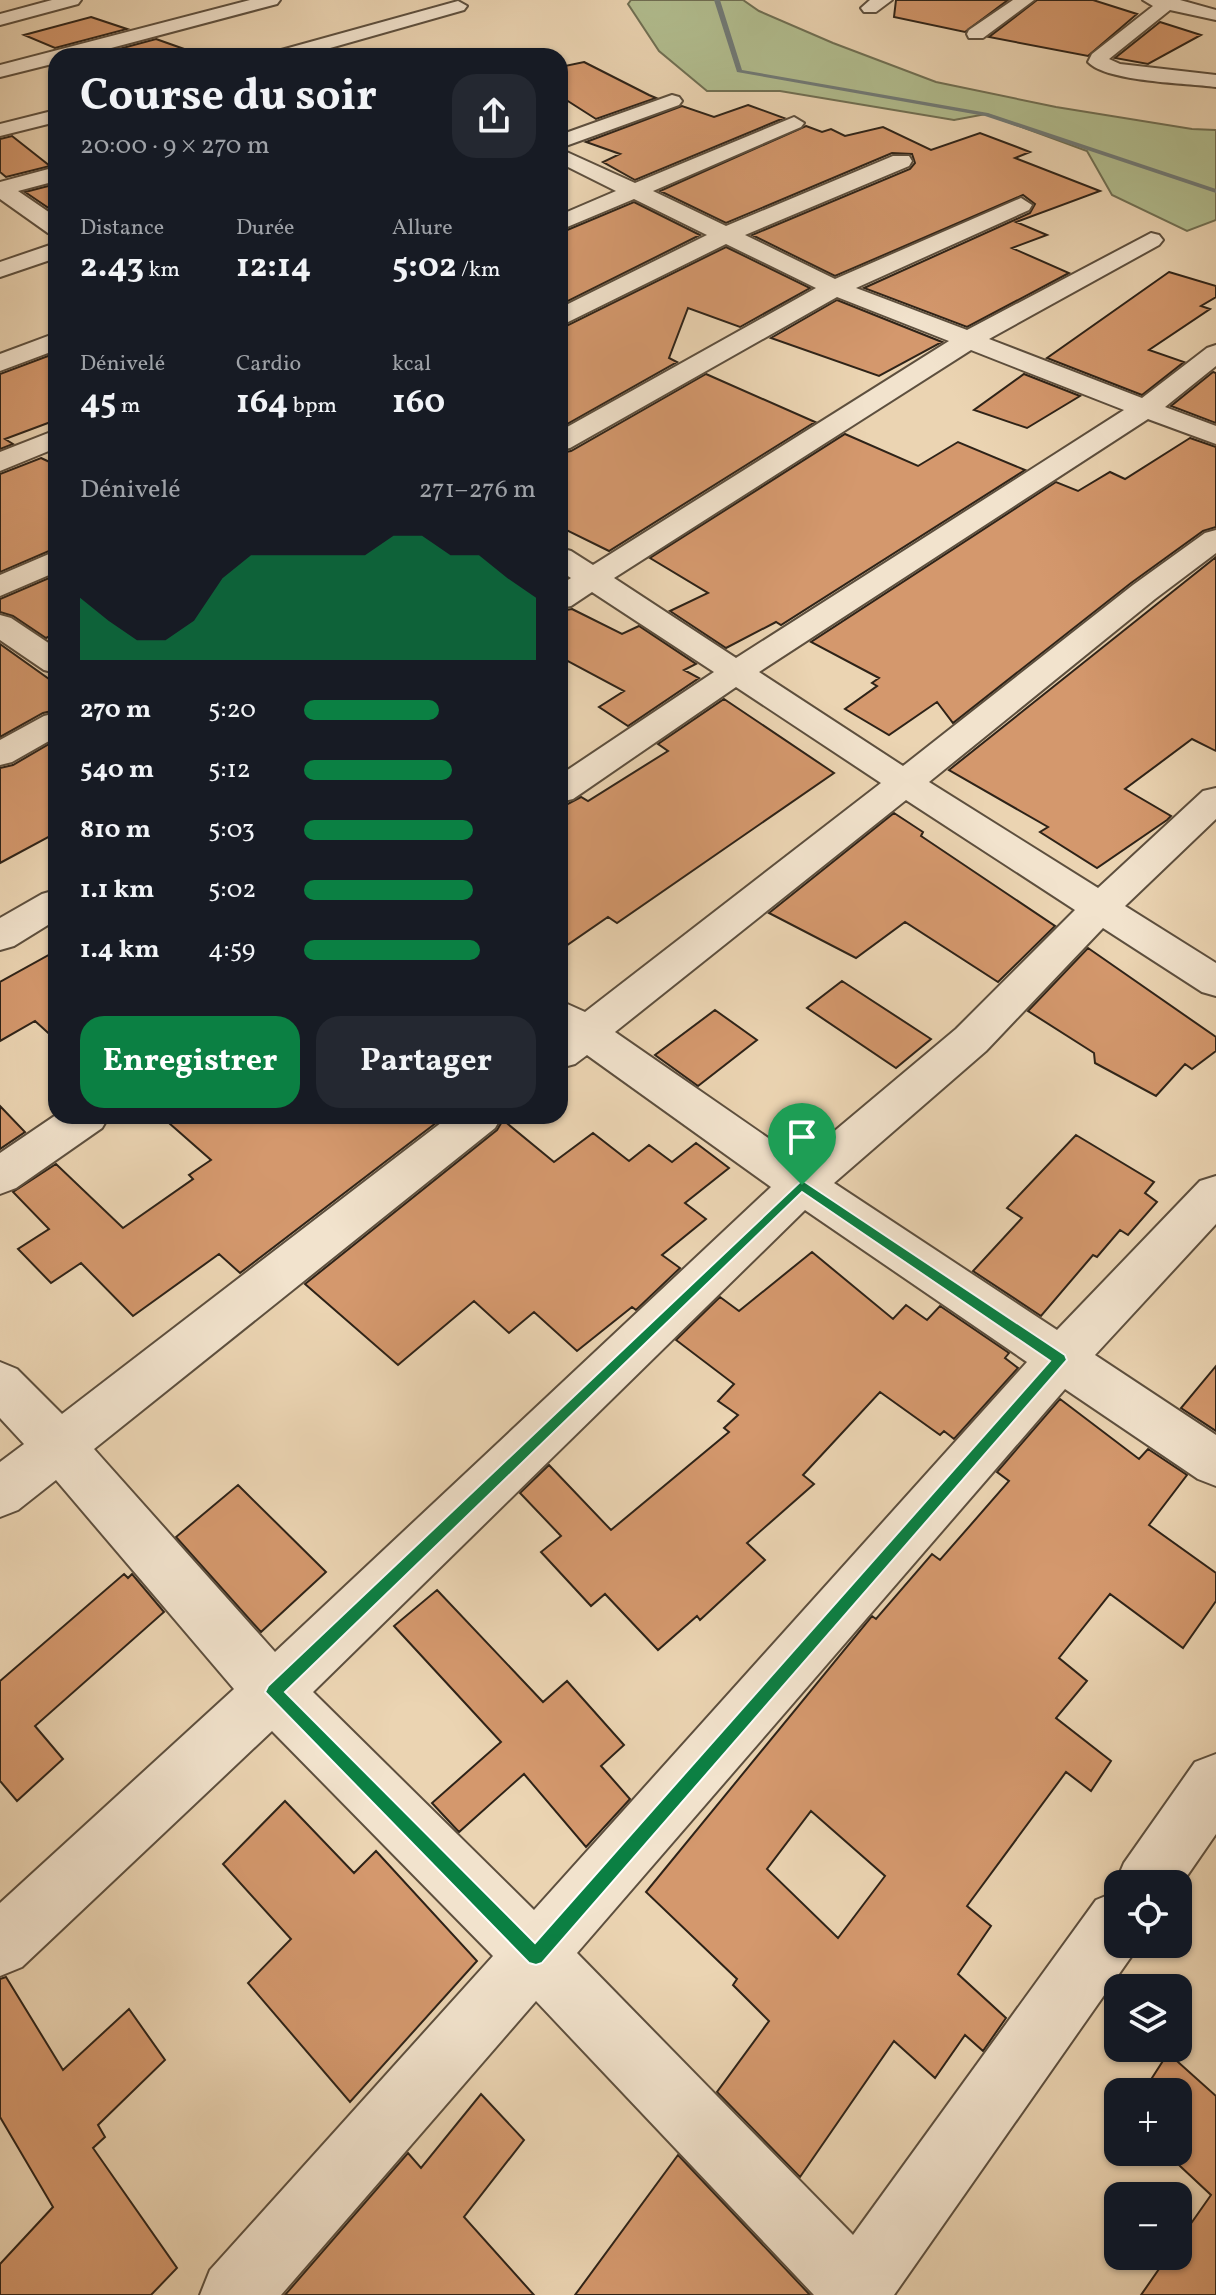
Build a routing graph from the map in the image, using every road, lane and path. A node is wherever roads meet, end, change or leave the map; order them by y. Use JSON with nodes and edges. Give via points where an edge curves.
{"nodes":[{"id":1,"x":72,"y":0,"type":"edge"},
{"id":2,"x":1025,"y":0,"type":"edge"},
{"id":3,"x":1163,"y":1,"type":"edge"},
{"id":4,"x":236,"y":3,"type":"edge"},
{"id":5,"x":458,"y":6,"type":"dead end"},
{"id":6,"x":271,"y":10,"type":"edge"},
{"id":7,"x":1216,"y":15,"type":"edge"},
{"id":8,"x":0,"y":20,"type":"edge"},
{"id":9,"x":298,"y":31,"type":"dead end"},
{"id":10,"x":976,"y":34,"type":"dead end"},
{"id":11,"x":324,"y":44,"type":"junction"},
{"id":12,"x":85,"y":48,"type":"edge"},
{"id":13,"x":310,"y":48,"type":"edge"},
{"id":14,"x":333,"y":48,"type":"edge"},
{"id":15,"x":48,"y":59,"type":"edge"},
{"id":16,"x":0,"y":71,"type":"edge"},
{"id":17,"x":1216,"y":81,"type":"edge"},
{"id":18,"x":672,"y":101,"type":"dead end"},
{"id":19,"x":48,"y":118,"type":"edge"},
{"id":20,"x":794,"y":123,"type":"dead end"},
{"id":21,"x":0,"y":130,"type":"edge"},
{"id":22,"x":568,"y":139,"type":"edge"},
{"id":23,"x":568,"y":159,"type":"edge"},
{"id":24,"x":901,"y":161,"type":"dead end"},
{"id":25,"x":48,"y":176,"type":"edge"},
{"id":26,"x":0,"y":189,"type":"edge"},
{"id":27,"x":636,"y":191,"type":"junction"},
{"id":28,"x":1021,"y":205,"type":"dead end"},
{"id":29,"x":568,"y":220,"type":"edge"},
{"id":30,"x":48,"y":222,"type":"edge"},
{"id":31,"x":728,"y":234,"type":"junction"},
{"id":32,"x":1151,"y":240,"type":"dead end"},
{"id":33,"x":48,"y":253,"type":"edge"},
{"id":34,"x":0,"y":270,"type":"edge"},
{"id":35,"x":835,"y":288,"type":"junction"},
{"id":36,"x":568,"y":314,"type":"edge"},
{"id":37,"x":970,"y":339,"type":"junction"},
{"id":38,"x":48,"y":344,"type":"edge"},
{"id":39,"x":1216,"y":353,"type":"edge"},
{"id":40,"x":0,"y":363,"type":"edge"},
{"id":41,"x":1146,"y":408,"type":"junction"},
{"id":42,"x":1216,"y":436,"type":"edge"},
{"id":43,"x":568,"y":438,"type":"edge"},
{"id":44,"x":48,"y":441,"type":"edge"},
{"id":45,"x":0,"y":462,"type":"edge"},
{"id":46,"x":1216,"y":539,"type":"edge"},
{"id":47,"x":568,"y":562,"type":"edge"},
{"id":48,"x":48,"y":564,"type":"edge"},
{"id":49,"x":594,"y":580,"type":"junction"},
{"id":50,"x":0,"y":587,"type":"edge"},
{"id":51,"x":568,"y":595,"type":"edge"},
{"id":52,"x":0,"y":625,"type":"edge"},
{"id":53,"x":48,"y":658,"type":"edge"},
{"id":54,"x":735,"y":673,"type":"junction"},
{"id":55,"x":48,"y":727,"type":"edge"},
{"id":56,"x":0,"y":754,"type":"edge"},
{"id":57,"x":905,"y":783,"type":"junction"},
{"id":58,"x":568,"y":786,"type":"edge"},
{"id":59,"x":1216,"y":799,"type":"edge"},
{"id":60,"x":1101,"y":907,"type":"junction"},
{"id":61,"x":48,"y":908,"type":"edge"},
{"id":62,"x":0,"y":936,"type":"edge"},
{"id":63,"x":1216,"y":982,"type":"edge"},
{"id":64,"x":569,"y":1033,"type":"edge"},
{"id":65,"x":75,"y":1124,"type":"edge"},
{"id":66,"x":470,"y":1124,"type":"edge"},
{"id":67,"x":0,"y":1176,"type":"edge"},
{"id":68,"x":802,"y":1185,"type":"junction"},
{"id":69,"x":1216,"y":1194,"type":"edge"},
{"id":70,"x":1060,"y":1360,"type":"junction"},
{"id":71,"x":0,"y":1384,"type":"edge"},
{"id":72,"x":59,"y":1446,"type":"junction"},
{"id":73,"x":1216,"y":1463,"type":"edge"},
{"id":74,"x":0,"y":1493,"type":"edge"},
{"id":75,"x":273,"y":1692,"type":"junction"},
{"id":76,"x":1216,"y":1783,"type":"edge"},
{"id":77,"x":1155,"y":1870,"type":"edge"},
{"id":78,"x":1104,"y":1942,"type":"edge"},
{"id":79,"x":0,"y":1945,"type":"edge"},
{"id":80,"x":536,"y":1956,"type":"junction"},
{"id":81,"x":854,"y":2292,"type":"edge"},
{"id":82,"x":235,"y":2295,"type":"edge"}],
"edges":[{"from":1,"to":8,"type":"street"},
{"from":2,"to":10,"type":"street"},
{"from":3,"to":7,"type":"street"},
{"from":3,"to":17,"type":"street","via":[[1098,62]]},
{"from":4,"to":6,"type":"street"},
{"from":4,"to":12,"type":"street"},
{"from":5,"to":11,"type":"street"},
{"from":9,"to":11,"type":"street"},
{"from":11,"to":13,"type":"street"},
{"from":11,"to":14,"type":"street"},
{"from":15,"to":16,"type":"street"},
{"from":18,"to":22,"type":"street"},
{"from":19,"to":21,"type":"street"},
{"from":20,"to":27,"type":"street"},
{"from":23,"to":27,"type":"street"},
{"from":24,"to":31,"type":"street"},
{"from":25,"to":26,"type":"street"},
{"from":26,"to":30,"type":"street"},
{"from":27,"to":29,"type":"street"},
{"from":27,"to":31,"type":"street"},
{"from":28,"to":35,"type":"street"},
{"from":31,"to":35,"type":"street"},
{"from":31,"to":36,"type":"street"},
{"from":32,"to":37,"type":"street"},
{"from":33,"to":34,"type":"street"},
{"from":35,"to":37,"type":"street"},
{"from":35,"to":43,"type":"street"},
{"from":37,"to":41,"type":"street"},
{"from":37,"to":49,"type":"street"},
{"from":38,"to":40,"type":"street"},
{"from":39,"to":41,"type":"street"},
{"from":41,"to":42,"type":"street"},
{"from":41,"to":54,"type":"street"},
{"from":44,"to":45,"type":"street"},
{"from":46,"to":57,"type":"street"},
{"from":47,"to":49,"type":"street"},
{"from":48,"to":50,"type":"street"},
{"from":49,"to":51,"type":"street"},
{"from":49,"to":54,"type":"street"},
{"from":52,"to":53,"type":"street"},
{"from":54,"to":57,"type":"street"},
{"from":54,"to":58,"type":"street"},
{"from":55,"to":56,"type":"street"},
{"from":57,"to":60,"type":"street"},
{"from":57,"to":64,"type":"street"},
{"from":59,"to":60,"type":"street"},
{"from":60,"to":63,"type":"street"},
{"from":60,"to":68,"type":"street","via":[[971,1040]]},
{"from":61,"to":62,"type":"street"},
{"from":64,"to":68,"type":"street"},
{"from":65,"to":67,"type":"street"},
{"from":66,"to":72,"type":"street"},
{"from":68,"to":70,"type":"street"},
{"from":68,"to":75,"type":"street"},
{"from":69,"to":70,"type":"street"},
{"from":70,"to":73,"type":"street"},
{"from":70,"to":80,"type":"street"},
{"from":71,"to":72,"type":"street"},
{"from":72,"to":74,"type":"street"},
{"from":72,"to":75,"type":"street"},
{"from":75,"to":79,"type":"street"},
{"from":75,"to":80,"type":"street"},
{"from":76,"to":77,"type":"street"},
{"from":78,"to":81,"type":"street"},
{"from":80,"to":81,"type":"street"},
{"from":80,"to":82,"type":"street"}]}
